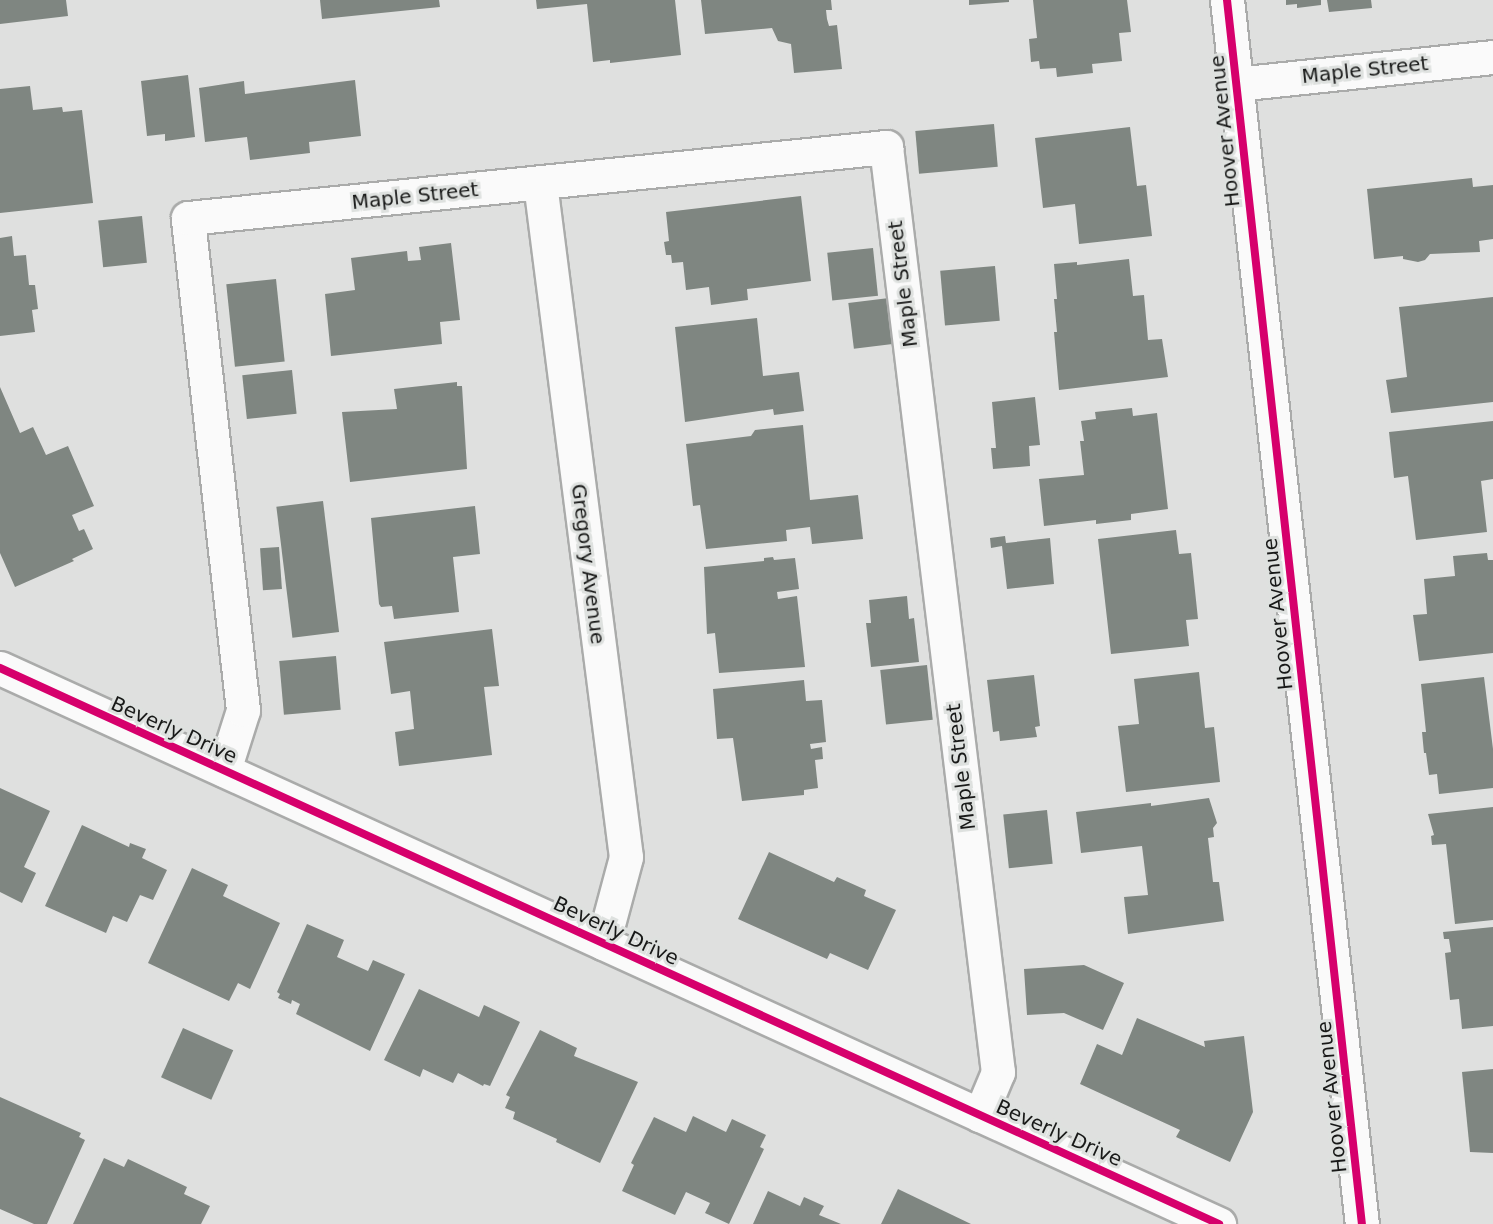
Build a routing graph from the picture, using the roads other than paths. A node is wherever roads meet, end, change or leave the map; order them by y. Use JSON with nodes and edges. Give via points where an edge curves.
{"nodes":[{"id":1,"x":1227,"y":0,"type":"edge"},
{"id":2,"x":1493,"y":57,"type":"edge"},
{"id":3,"x":1236,"y":84,"type":"junction"},
{"id":4,"x":540,"y":183,"type":"junction"},
{"id":5,"x":0,"y":668,"type":"edge"},
{"id":6,"x":224,"y":770,"type":"junction"},
{"id":7,"x":603,"y":943,"type":"junction"},
{"id":8,"x":980,"y":1115,"type":"junction"},
{"id":9,"x":1219,"y":1224,"type":"edge"},
{"id":10,"x":1362,"y":1224,"type":"edge"}],
"edges":[{"from":1,"to":3,"type":"street","name":"Hoover Avenue"},
{"from":2,"to":3,"type":"street","name":"Maple Street"},
{"from":3,"to":10,"type":"street","name":"Hoover Avenue"},
{"from":4,"to":6,"type":"street","name":"Maple Street","via":[[188,218],[243,710]]},
{"from":4,"to":7,"type":"street","name":"Gregory Avenue","via":[[626,857]]},
{"from":4,"to":8,"type":"street","name":"Maple Street","via":[[886,147],[998,1072]]},
{"from":5,"to":6,"type":"street","name":"Beverly Drive"},
{"from":6,"to":7,"type":"street","name":"Beverly Drive"},
{"from":7,"to":8,"type":"street","name":"Beverly Drive"},
{"from":8,"to":9,"type":"street","name":"Beverly Drive"}]}
